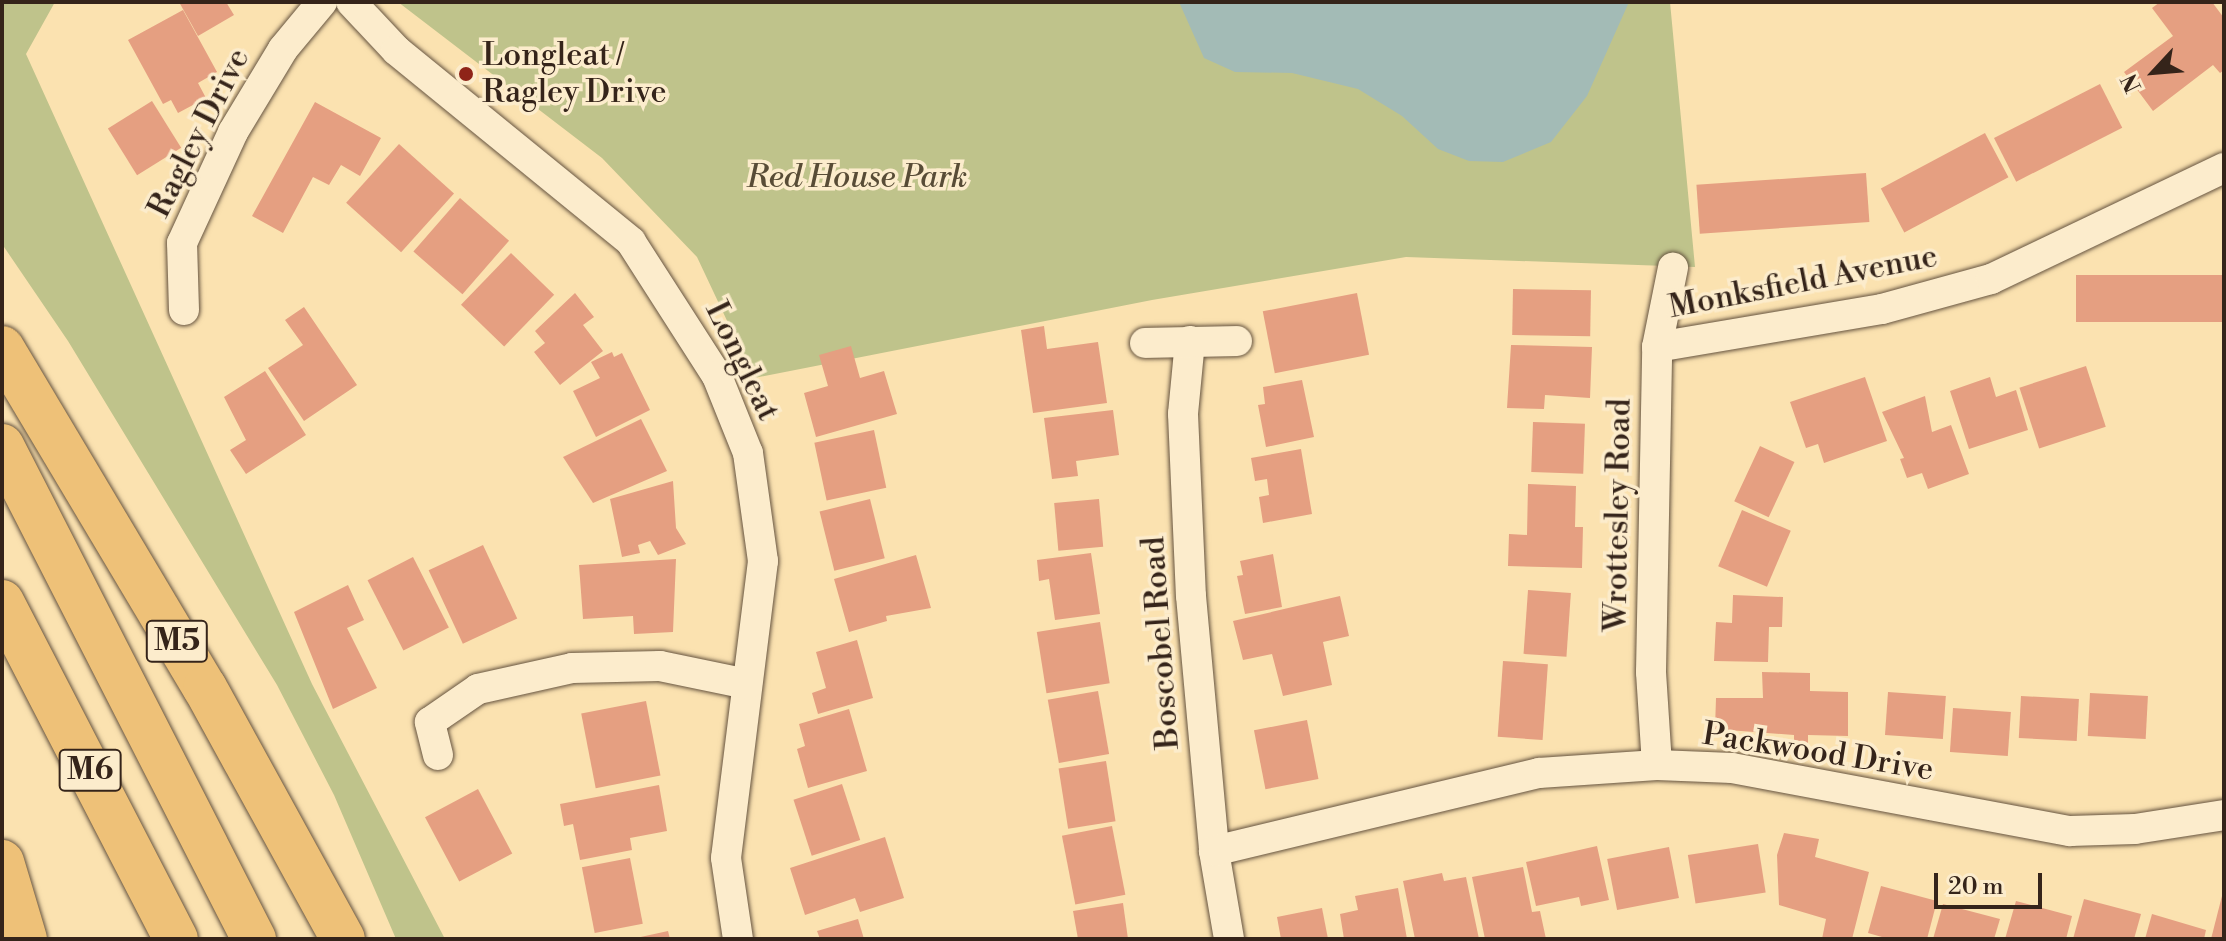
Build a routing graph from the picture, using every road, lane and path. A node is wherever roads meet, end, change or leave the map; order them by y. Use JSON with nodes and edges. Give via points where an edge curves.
{"nodes":[{"id":1,"x":322,"y":2,"type":"edge"},
{"id":2,"x":351,"y":2,"type":"edge"},
{"id":3,"x":2224,"y":168,"type":"edge"},
{"id":4,"x":1673,"y":268,"type":"dead end"},
{"id":5,"x":184,"y":310,"type":"dead end"},
{"id":6,"x":1190,"y":341,"type":"junction"},
{"id":7,"x":1237,"y":341,"type":"dead end"},
{"id":8,"x":1145,"y":343,"type":"dead end"},
{"id":9,"x":1657,"y":347,"type":"junction"},
{"id":10,"x":2,"y":348,"type":"edge"},
{"id":11,"x":2,"y":446,"type":"edge"},
{"id":12,"x":2,"y":602,"type":"edge"},
{"id":13,"x":747,"y":684,"type":"junction"},
{"id":14,"x":438,"y":755,"type":"dead end"},
{"id":15,"x":1657,"y":765,"type":"junction"},
{"id":16,"x":2224,"y":815,"type":"edge"},
{"id":17,"x":1214,"y":851,"type":"junction"},
{"id":18,"x":2,"y":862,"type":"edge"},
{"id":19,"x":25,"y":939,"type":"edge"},
{"id":20,"x":176,"y":939,"type":"edge"},
{"id":21,"x":254,"y":939,"type":"edge"},
{"id":22,"x":343,"y":939,"type":"edge"},
{"id":23,"x":738,"y":939,"type":"edge"},
{"id":24,"x":1229,"y":939,"type":"edge"}],
"edges":[{"from":1,"to":5,"type":"street","name":"Ragley Drive","via":[[283,49],[233,132],[182,243]]},
{"from":2,"to":13,"type":"street","name":"Longleat","via":[[396,50],[631,242],[717,376],[748,453],[763,561]]},
{"from":3,"to":9,"type":"street","name":"Monksfield Avenue","via":[[1991,279],[1882,309]]},
{"from":4,"to":9,"type":"street","name":"Wrottesley Road"},
{"from":6,"to":7,"type":"street"},
{"from":6,"to":8,"type":"street"},
{"from":6,"to":17,"type":"street","name":"Boscobel Road","via":[[1183,414],[1191,596]]},
{"from":9,"to":15,"type":"street","name":"Wrottesley Road","via":[[1651,672]]},
{"from":10,"to":22,"type":"highway","number":"M5","via":[[205,688]]},
{"from":11,"to":21,"type":"highway","number":"M6"},
{"from":12,"to":20,"type":"highway","number":"M6"},
{"from":13,"to":14,"type":"street","via":[[660,666],[572,668],[478,689],[430,722]]},
{"from":13,"to":23,"type":"street","name":"Longleat","via":[[726,858]]},
{"from":15,"to":16,"type":"street","name":"Packwood Drive","via":[[1732,768],[2070,831],[2135,829]]},
{"from":15,"to":17,"type":"street","name":"Packwood Drive","via":[[1539,773]]},
{"from":17,"to":24,"type":"street","name":"Boscobel Road"},
{"from":18,"to":19,"type":"highway"}]}
